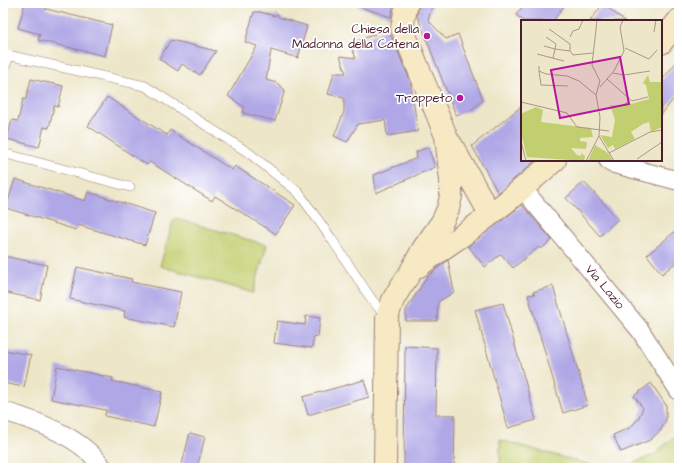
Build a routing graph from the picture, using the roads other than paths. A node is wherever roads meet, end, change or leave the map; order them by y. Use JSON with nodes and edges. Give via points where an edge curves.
{"nodes":[{"id":1,"x":408,"y":3,"type":"edge"},
{"id":2,"x":679,"y":20,"type":"edge"},
{"id":3,"x":662,"y":42,"type":"edge"},
{"id":4,"x":6,"y":55,"type":"edge"},
{"id":5,"x":3,"y":72,"type":"edge"},
{"id":6,"x":446,"y":136,"type":"junction"},
{"id":7,"x":3,"y":153,"type":"edge"},
{"id":8,"x":554,"y":161,"type":"edge"},
{"id":9,"x":609,"y":161,"type":"edge"},
{"id":10,"x":679,"y":181,"type":"edge"},
{"id":11,"x":130,"y":187,"type":"dead end"},
{"id":12,"x":523,"y":189,"type":"junction"},
{"id":13,"x":490,"y":214,"type":"junction"},
{"id":14,"x":409,"y":275,"type":"junction"},
{"id":15,"x":387,"y":317,"type":"junction"},
{"id":16,"x":679,"y":391,"type":"edge"},
{"id":17,"x":3,"y":411,"type":"edge"},
{"id":18,"x":103,"y":468,"type":"edge"},
{"id":19,"x":385,"y":468,"type":"edge"}],
"edges":[{"from":1,"to":6,"type":"main road","via":[[402,28]]},
{"from":2,"to":3,"type":"main road"},
{"from":4,"to":5,"type":"lane"},
{"from":4,"to":15,"type":"lane","via":[[145,86],[249,153],[298,192],[372,300]]},
{"from":6,"to":13,"type":"main road"},
{"from":6,"to":14,"type":"main road","via":[[451,181],[448,209]]},
{"from":7,"to":11,"type":"lane"},
{"from":8,"to":12,"type":"main road"},
{"from":9,"to":10,"type":"street"},
{"from":12,"to":13,"type":"main road"},
{"from":12,"to":16,"type":"street","name":"Via Lazio","via":[[640,330]]},
{"from":13,"to":14,"type":"main road"},
{"from":14,"to":15,"type":"main road","via":[[393,300]]},
{"from":15,"to":19,"type":"main road"},
{"from":17,"to":18,"type":"street","via":[[26,418],[75,440],[97,459]]}]}
